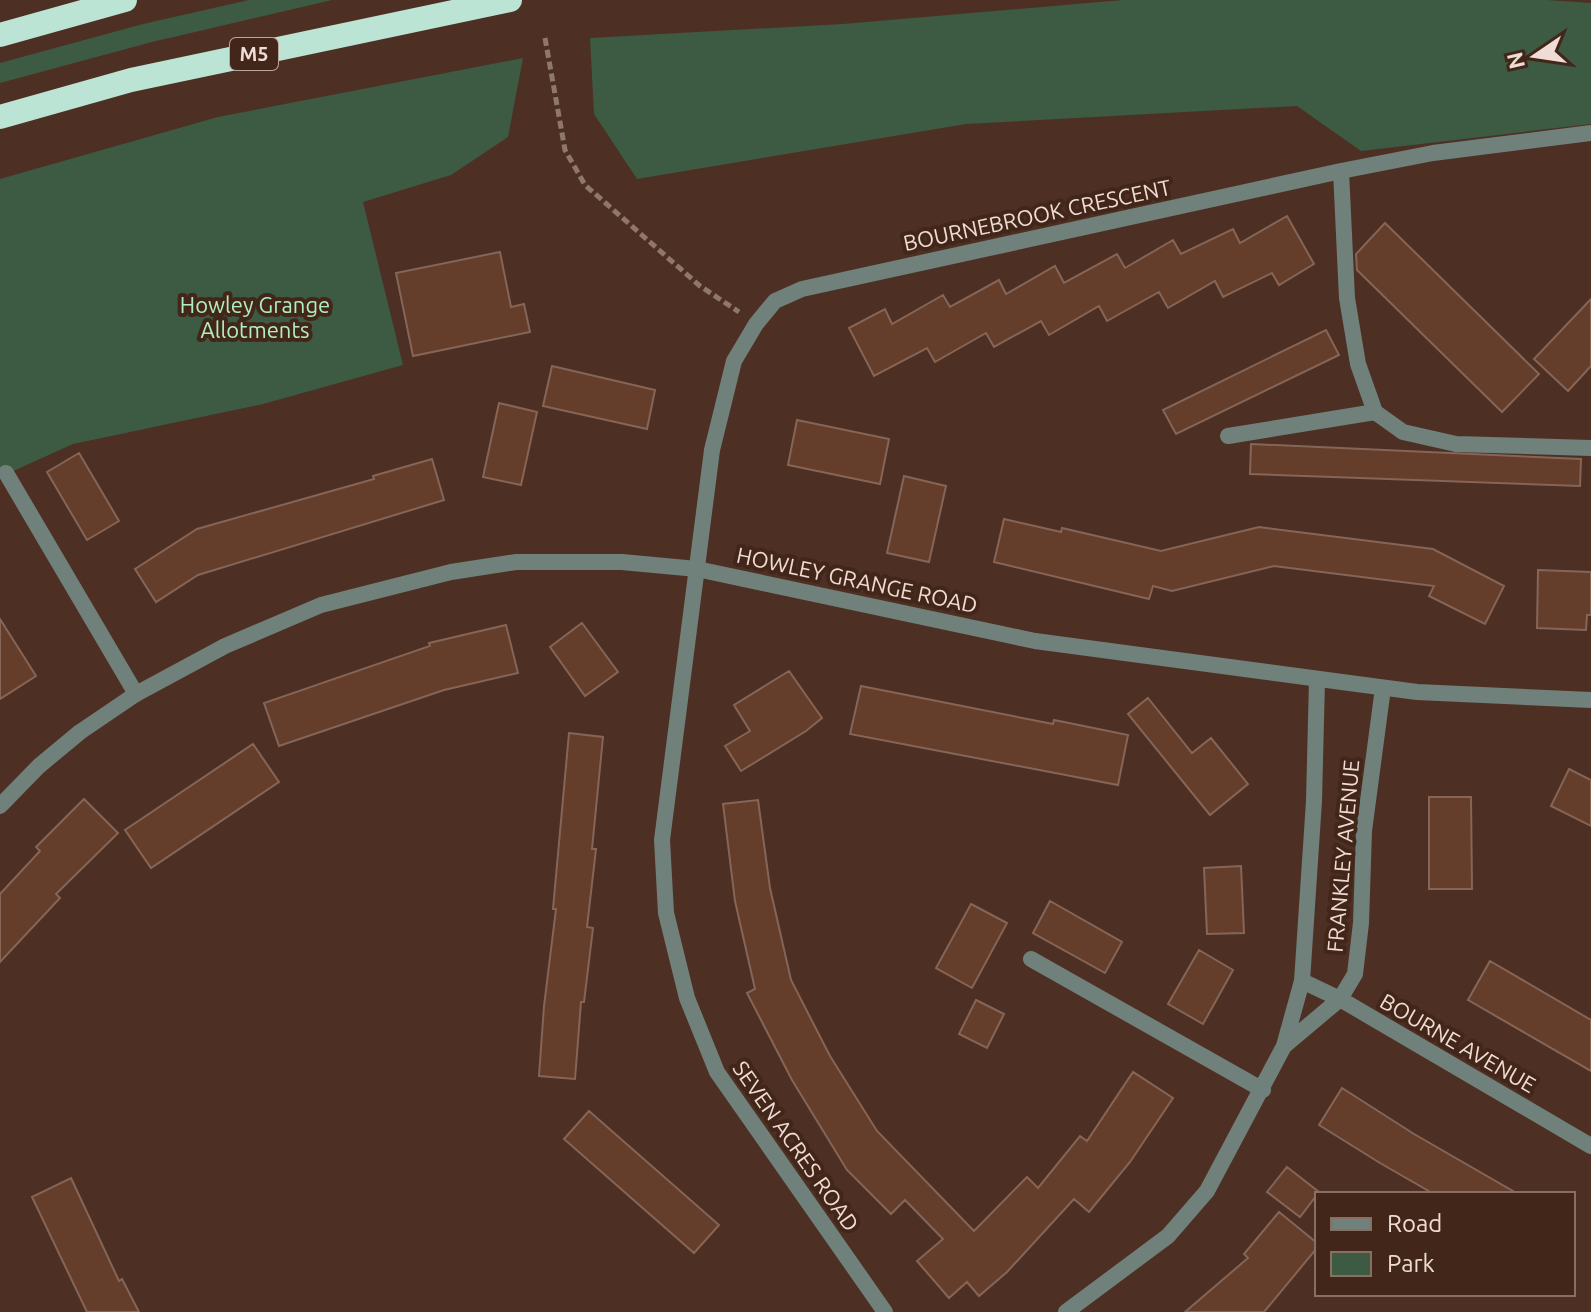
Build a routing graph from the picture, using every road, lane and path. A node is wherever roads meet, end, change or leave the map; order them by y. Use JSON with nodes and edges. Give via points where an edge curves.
{"nodes":[{"id":1,"x":125,"y":0,"type":"edge"},
{"id":2,"x":510,"y":0,"type":"edge"},
{"id":3,"x":0,"y":35,"type":"edge"},
{"id":4,"x":545,"y":38,"type":"dead end"},
{"id":5,"x":0,"y":117,"type":"edge"},
{"id":6,"x":1591,"y":133,"type":"edge"},
{"id":7,"x":1341,"y":171,"type":"junction"},
{"id":8,"x":756,"y":324,"type":"junction"},
{"id":9,"x":1375,"y":412,"type":"junction"},
{"id":10,"x":1228,"y":436,"type":"dead end"},
{"id":11,"x":1591,"y":448,"type":"edge"},
{"id":12,"x":6,"y":473,"type":"dead end"},
{"id":13,"x":697,"y":569,"type":"junction"},
{"id":14,"x":1317,"y":680,"type":"junction"},
{"id":15,"x":1383,"y":688,"type":"junction"},
{"id":16,"x":136,"y":694,"type":"junction"},
{"id":17,"x":1591,"y":700,"type":"edge"},
{"id":18,"x":0,"y":806,"type":"edge"},
{"id":19,"x":1031,"y":959,"type":"dead end"},
{"id":20,"x":1302,"y":981,"type":"junction"},
{"id":21,"x":1340,"y":999,"type":"junction"},
{"id":22,"x":1284,"y":1046,"type":"junction"},
{"id":23,"x":1263,"y":1090,"type":"junction"},
{"id":24,"x":1591,"y":1146,"type":"edge"},
{"id":25,"x":885,"y":1312,"type":"edge"},
{"id":26,"x":1066,"y":1312,"type":"edge"}],
"edges":[{"from":1,"to":3,"type":"highway"},
{"from":2,"to":5,"type":"highway","number":"M5","via":[[131,80]]},
{"from":4,"to":8,"type":"path","via":[[565,150],[585,185],[700,286]]},
{"from":6,"to":7,"type":"street","name":"BOURNEBROOK CRESCENT"},
{"from":7,"to":8,"type":"street","name":"BOURNEBROOK CRESCENT","via":[[802,289],[775,301]]},
{"from":7,"to":9,"type":"street","via":[[1347,298],[1358,364]]},
{"from":8,"to":13,"type":"street","name":"BOURNEBROOK CRESCENT","via":[[734,361],[712,450]]},
{"from":9,"to":10,"type":"street"},
{"from":9,"to":11,"type":"street","via":[[1403,432],[1456,444]]},
{"from":12,"to":16,"type":"street"},
{"from":13,"to":14,"type":"street","name":"HOWLEY GRANGE ROAD","via":[[1035,641]]},
{"from":13,"to":16,"type":"street","name":"HOWLEY GRANGE ROAD","via":[[568,561],[451,572],[321,605],[225,646]]},
{"from":13,"to":25,"type":"street","name":"SEVEN ACRES ROAD","via":[[662,840],[666,913],[683,984],[717,1072]]},
{"from":14,"to":15,"type":"street","name":"HOWLEY GRANGE ROAD"},
{"from":14,"to":20,"type":"street","name":"FRANKLEY AVENUE"},
{"from":15,"to":17,"type":"street","name":"HOWLEY GRANGE ROAD"},
{"from":15,"to":21,"type":"street","name":"FRANKLEY AVENUE","via":[[1364,831],[1355,974]]},
{"from":16,"to":18,"type":"street","name":"HOWLEY GRANGE ROAD","via":[[80,732]]},
{"from":19,"to":23,"type":"street"},
{"from":20,"to":21,"type":"street","name":"BOURNE AVENUE"},
{"from":20,"to":22,"type":"street","name":"FRANKLEY AVENUE"},
{"from":21,"to":22,"type":"street","name":"FRANKLEY AVENUE"},
{"from":21,"to":24,"type":"street","name":"BOURNE AVENUE"},
{"from":22,"to":23,"type":"street","name":"FRANKLEY AVENUE"},
{"from":23,"to":26,"type":"street","name":"FRANKLEY AVENUE","via":[[1207,1191],[1168,1236]]}]}
